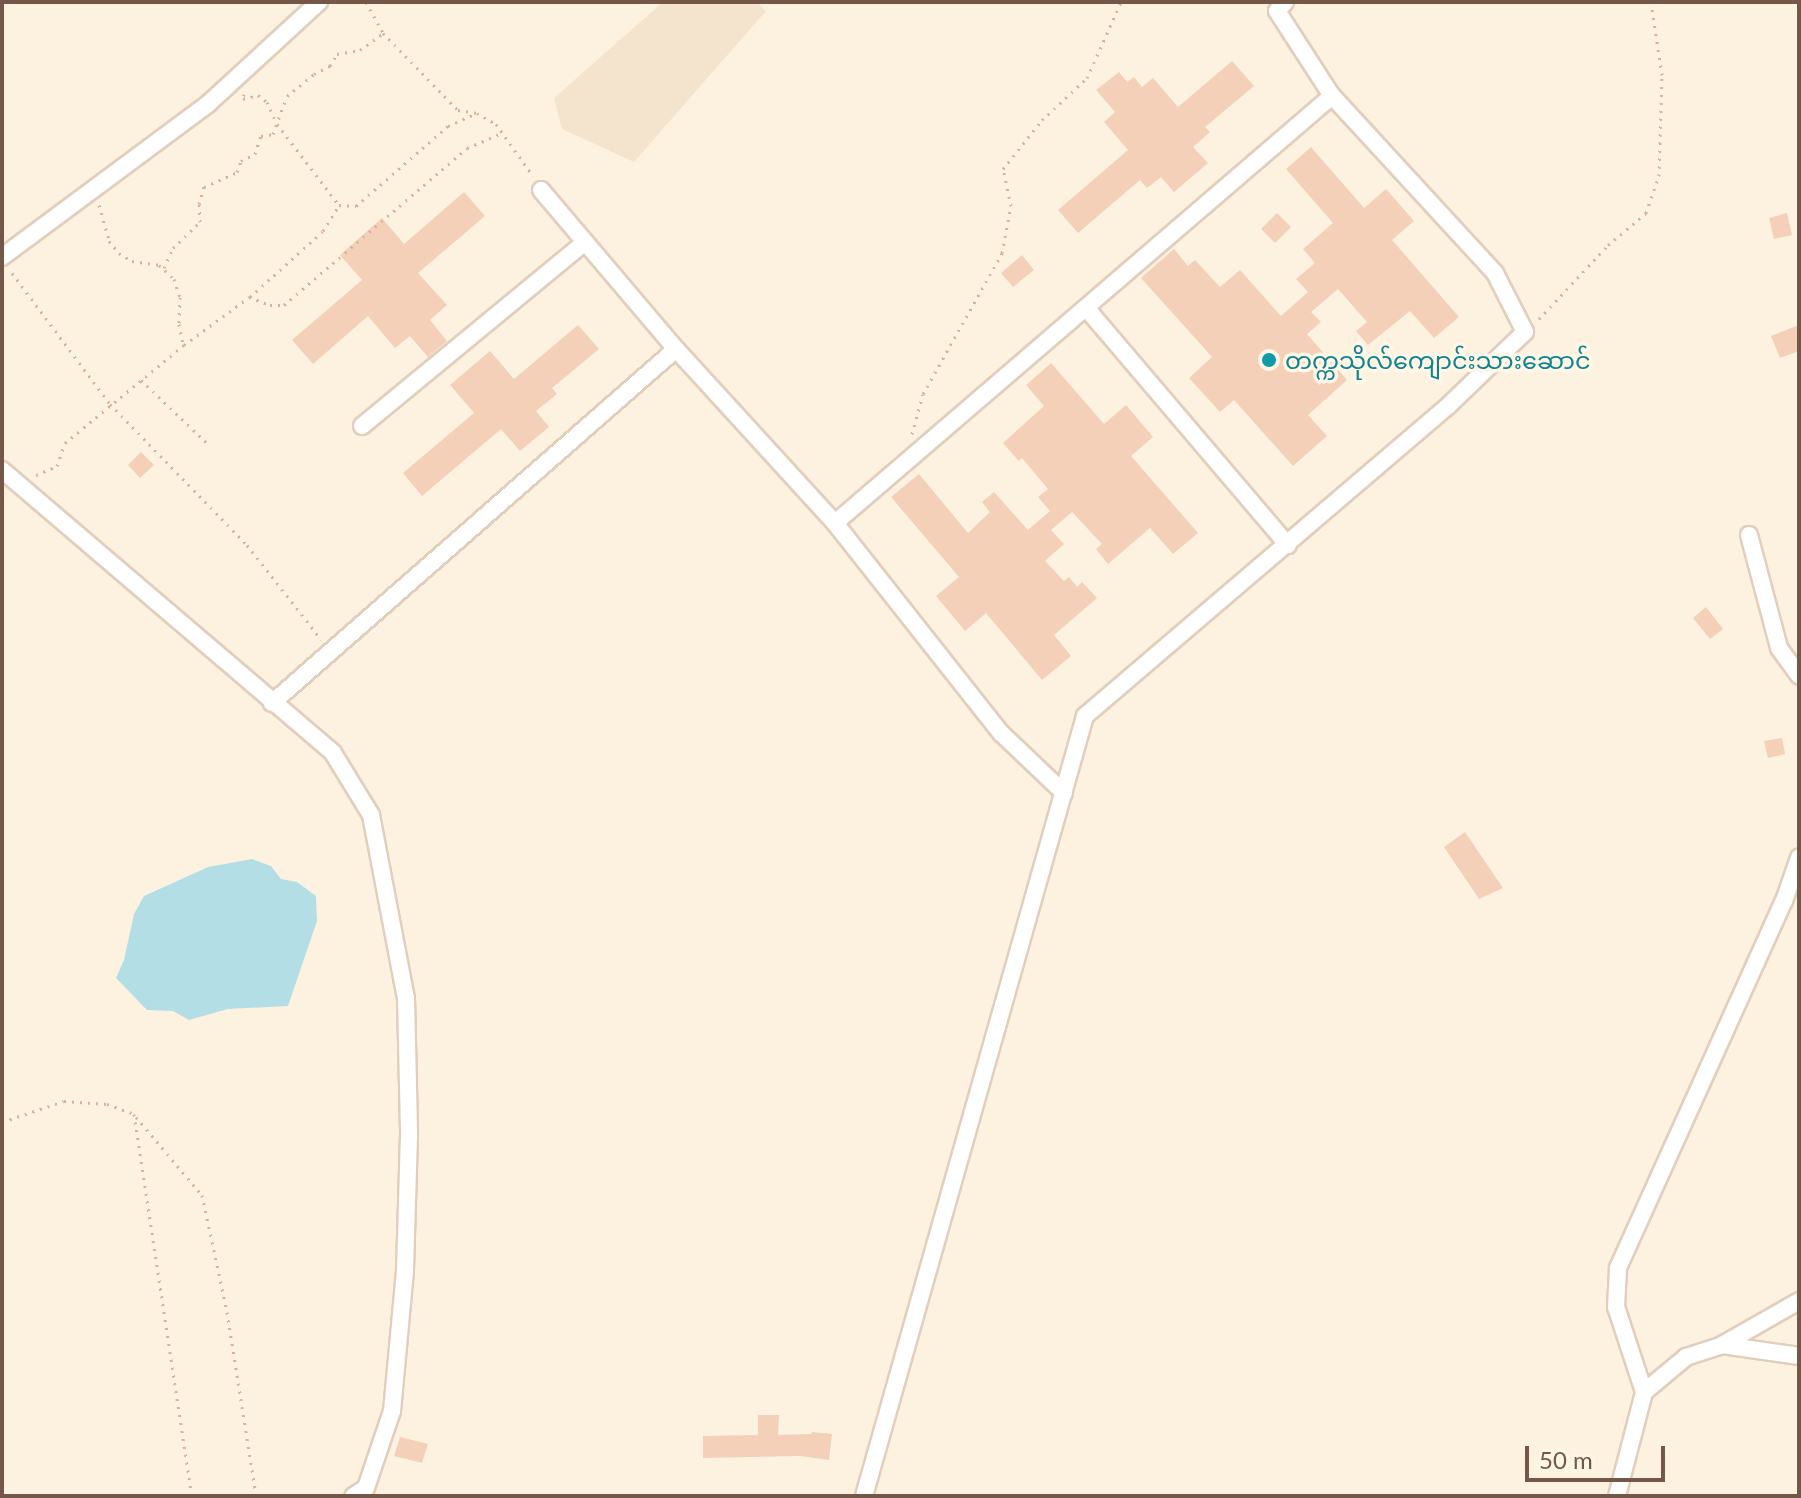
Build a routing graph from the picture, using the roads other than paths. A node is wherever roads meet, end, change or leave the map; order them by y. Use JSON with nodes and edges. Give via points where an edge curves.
{"nodes":[{"id":1,"x":319,"y":2,"type":"edge"},
{"id":2,"x":1285,"y":2,"type":"edge"},
{"id":3,"x":1332,"y":96,"type":"junction"},
{"id":4,"x":541,"y":190,"type":"road end"},
{"id":5,"x":585,"y":242,"type":"junction"},
{"id":6,"x":2,"y":257,"type":"edge"},
{"id":7,"x":1087,"y":309,"type":"junction"},
{"id":8,"x":676,"y":349,"type":"junction"},
{"id":9,"x":362,"y":426,"type":"dead end"},
{"id":10,"x":2,"y":470,"type":"edge"},
{"id":11,"x":835,"y":523,"type":"junction"},
{"id":12,"x":1749,"y":535,"type":"dead end"},
{"id":13,"x":1288,"y":545,"type":"junction"},
{"id":14,"x":1799,"y":676,"type":"edge"},
{"id":15,"x":272,"y":703,"type":"junction"},
{"id":16,"x":1064,"y":793,"type":"junction"},
{"id":17,"x":1799,"y":858,"type":"edge"},
{"id":18,"x":1799,"y":1301,"type":"edge"},
{"id":19,"x":1722,"y":1345,"type":"junction"},
{"id":20,"x":1799,"y":1356,"type":"edge"},
{"id":21,"x":1644,"y":1392,"type":"junction"},
{"id":22,"x":353,"y":1496,"type":"edge"},
{"id":23,"x":864,"y":1496,"type":"edge"},
{"id":24,"x":1617,"y":1496,"type":"edge"}],
"edges":[{"from":1,"to":6,"type":"street","via":[[208,104]]},
{"from":2,"to":3,"type":"street","via":[[1277,11]]},
{"from":3,"to":7,"type":"street"},
{"from":3,"to":13,"type":"street","via":[[1495,273],[1525,332]]},
{"from":4,"to":5,"type":"street"},
{"from":5,"to":8,"type":"street"},
{"from":5,"to":9,"type":"street"},
{"from":7,"to":11,"type":"street"},
{"from":7,"to":13,"type":"street"},
{"from":8,"to":11,"type":"street"},
{"from":8,"to":15,"type":"street"},
{"from":10,"to":15,"type":"street"},
{"from":11,"to":16,"type":"street","via":[[1001,733]]},
{"from":12,"to":14,"type":"street","via":[[1779,648]]},
{"from":13,"to":16,"type":"street","via":[[1085,716]]},
{"from":15,"to":22,"type":"street","via":[[333,753],[371,815],[406,998],[405,1271],[392,1411],[366,1488]]},
{"from":16,"to":23,"type":"street"},
{"from":17,"to":21,"type":"street","via":[[1618,1268],[1616,1307]]},
{"from":18,"to":19,"type":"street"},
{"from":19,"to":20,"type":"street"},
{"from":19,"to":21,"type":"street","via":[[1686,1357]]},
{"from":21,"to":24,"type":"street"}]}
